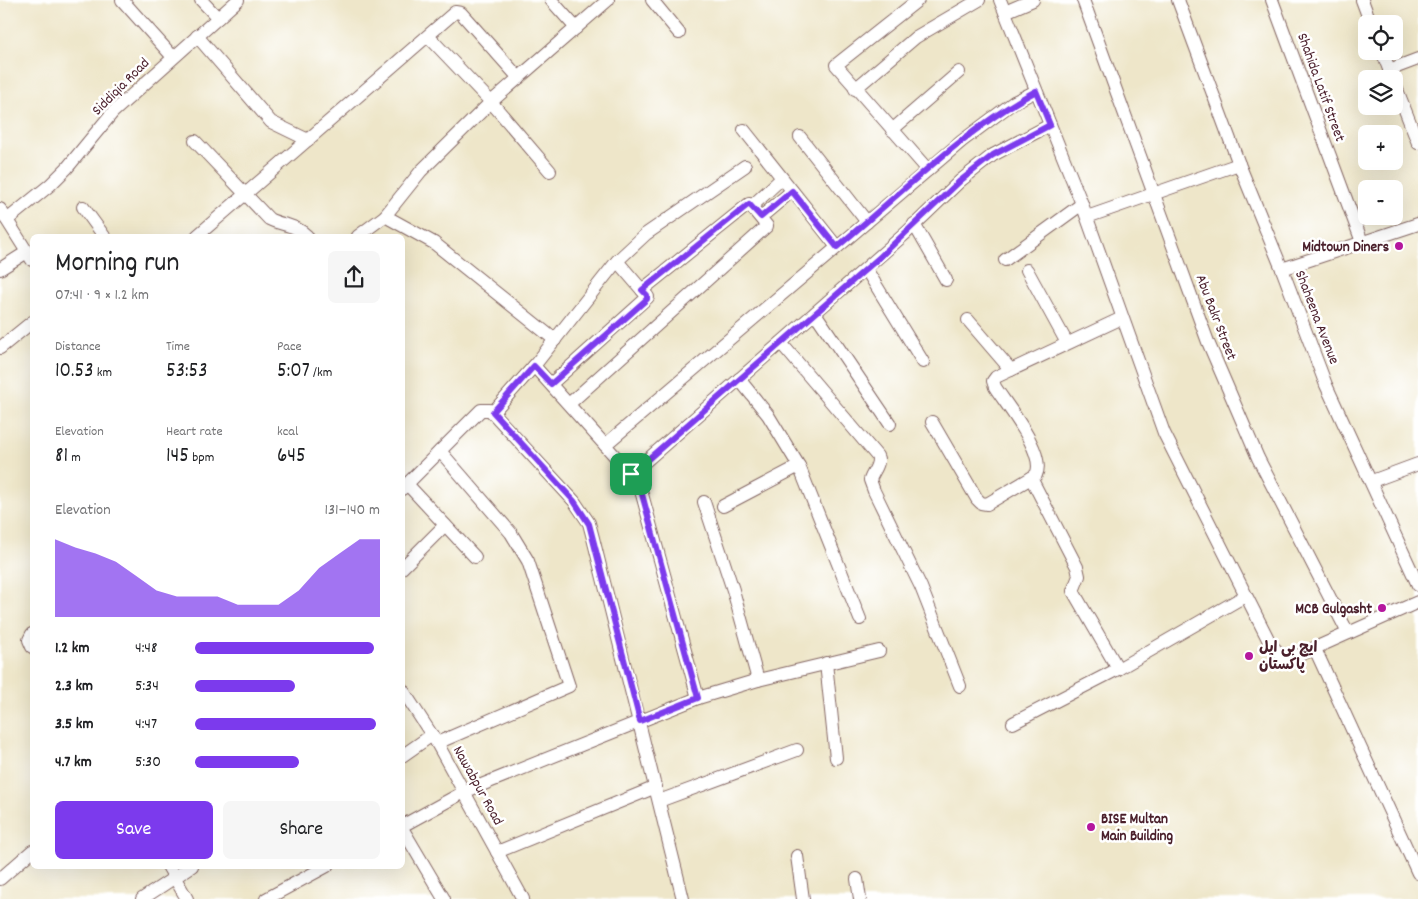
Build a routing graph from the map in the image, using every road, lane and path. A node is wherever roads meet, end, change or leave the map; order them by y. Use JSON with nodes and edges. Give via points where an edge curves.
{"nodes":[{"id":1,"x":122,"y":0,"type":"edge"},
{"id":2,"x":201,"y":0,"type":"edge"},
{"id":3,"x":238,"y":0,"type":"edge"},
{"id":4,"x":552,"y":0,"type":"edge"},
{"id":5,"x":608,"y":0,"type":"edge"},
{"id":6,"x":652,"y":0,"type":"edge"},
{"id":7,"x":918,"y":0,"type":"edge"},
{"id":8,"x":979,"y":0,"type":"edge"},
{"id":9,"x":1033,"y":0,"type":"edge"},
{"id":10,"x":1083,"y":0,"type":"edge"},
{"id":11,"x":1178,"y":0,"type":"edge"},
{"id":12,"x":1272,"y":0,"type":"edge"},
{"id":13,"x":1362,"y":0,"type":"edge"},
{"id":14,"x":1002,"y":6,"type":"edge"},
{"id":15,"x":1368,"y":15,"type":"edge"},
{"id":16,"x":218,"y":18,"type":"junction"},
{"id":17,"x":576,"y":28,"type":"junction"},
{"id":18,"x":679,"y":33,"type":"dead end"},
{"id":19,"x":196,"y":36,"type":"junction"},
{"id":20,"x":428,"y":36,"type":"junction"},
{"id":21,"x":173,"y":57,"type":"junction"},
{"id":22,"x":1418,"y":59,"type":"edge"},
{"id":23,"x":1402,"y":70,"type":"edge"},
{"id":24,"x":959,"y":72,"type":"dead end"},
{"id":25,"x":519,"y":78,"type":"junction"},
{"id":26,"x":855,"y":89,"type":"junction"},
{"id":27,"x":1036,"y":91,"type":"junction"},
{"id":28,"x":491,"y":102,"type":"junction"},
{"id":29,"x":1403,"y":105,"type":"edge"},
{"id":30,"x":1050,"y":125,"type":"junction"},
{"id":31,"x":744,"y":130,"type":"dead end"},
{"id":32,"x":892,"y":130,"type":"junction"},
{"id":33,"x":800,"y":136,"type":"dead end"},
{"id":34,"x":308,"y":140,"type":"junction"},
{"id":35,"x":195,"y":141,"type":"dead end"},
{"id":36,"x":1418,"y":143,"type":"edge"},
{"id":37,"x":1239,"y":164,"type":"junction"},
{"id":38,"x":745,"y":166,"type":"dead end"},
{"id":39,"x":928,"y":170,"type":"junction"},
{"id":40,"x":550,"y":171,"type":"dead end"},
{"id":41,"x":782,"y":178,"type":"junction"},
{"id":42,"x":792,"y":191,"type":"junction"},
{"id":43,"x":246,"y":194,"type":"junction"},
{"id":44,"x":1154,"y":194,"type":"junction"},
{"id":45,"x":1082,"y":204,"type":"junction"},
{"id":46,"x":752,"y":206,"type":"junction"},
{"id":47,"x":82,"y":207,"type":"dead end"},
{"id":48,"x":0,"y":209,"type":"edge"},
{"id":49,"x":385,"y":216,"type":"junction"},
{"id":50,"x":761,"y":217,"type":"junction"},
{"id":51,"x":1087,"y":217,"type":"junction"},
{"id":52,"x":7,"y":220,"type":"junction"},
{"id":53,"x":867,"y":222,"type":"junction"},
{"id":54,"x":914,"y":224,"type":"junction"},
{"id":55,"x":1418,"y":224,"type":"edge"},
{"id":56,"x":102,"y":234,"type":"edge"},
{"id":57,"x":199,"y":234,"type":"edge"},
{"id":58,"x":305,"y":234,"type":"edge"},
{"id":59,"x":361,"y":234,"type":"edge"},
{"id":60,"x":1362,"y":242,"type":"junction"},
{"id":61,"x":837,"y":247,"type":"junction"},
{"id":62,"x":30,"y":256,"type":"edge"},
{"id":63,"x":1005,"y":260,"type":"dead end"},
{"id":64,"x":617,"y":261,"type":"junction"},
{"id":65,"x":0,"y":269,"type":"edge"},
{"id":66,"x":866,"y":269,"type":"junction"},
{"id":67,"x":1282,"y":269,"type":"junction"},
{"id":68,"x":1027,"y":270,"type":"dead end"},
{"id":69,"x":946,"y":280,"type":"dead end"},
{"id":70,"x":642,"y":290,"type":"junction"},
{"id":71,"x":815,"y":313,"type":"junction"},
{"id":72,"x":1122,"y":318,"type":"junction"},
{"id":73,"x":968,"y":320,"type":"dead end"},
{"id":74,"x":30,"y":324,"type":"edge"},
{"id":75,"x":555,"y":340,"type":"junction"},
{"id":76,"x":781,"y":343,"type":"junction"},
{"id":77,"x":1067,"y":343,"type":"junction"},
{"id":78,"x":0,"y":348,"type":"edge"},
{"id":79,"x":923,"y":362,"type":"dead end"},
{"id":80,"x":534,"y":366,"type":"junction"},
{"id":81,"x":1010,"y":370,"type":"junction"},
{"id":82,"x":740,"y":379,"type":"junction"},
{"id":83,"x":551,"y":384,"type":"junction"},
{"id":84,"x":569,"y":404,"type":"junction"},
{"id":85,"x":493,"y":412,"type":"junction"},
{"id":86,"x":932,"y":422,"type":"dead end"},
{"id":87,"x":890,"y":424,"type":"dead end"},
{"id":88,"x":605,"y":445,"type":"junction"},
{"id":89,"x":440,"y":451,"type":"junction"},
{"id":90,"x":1418,"y":464,"type":"edge"},
{"id":91,"x":799,"y":466,"type":"junction"},
{"id":92,"x":631,"y":474,"type":"junction"},
{"id":93,"x":1031,"y":478,"type":"junction"},
{"id":94,"x":1372,"y":481,"type":"junction"},
{"id":95,"x":405,"y":486,"type":"edge"},
{"id":96,"x":704,"y":502,"type":"dead end"},
{"id":97,"x":723,"y":506,"type":"dead end"},
{"id":98,"x":445,"y":525,"type":"junction"},
{"id":99,"x":475,"y":557,"type":"dead end"},
{"id":100,"x":405,"y":565,"type":"edge"},
{"id":101,"x":1414,"y":565,"type":"edge"},
{"id":102,"x":1418,"y":585,"type":"edge"},
{"id":103,"x":1245,"y":596,"type":"junction"},
{"id":104,"x":1418,"y":602,"type":"edge"},
{"id":105,"x":860,"y":619,"type":"dead end"},
{"id":106,"x":1348,"y":633,"type":"junction"},
{"id":107,"x":1315,"y":649,"type":"junction"},
{"id":108,"x":879,"y":651,"type":"dead end"},
{"id":109,"x":826,"y":663,"type":"junction"},
{"id":110,"x":1118,"y":669,"type":"junction"},
{"id":111,"x":758,"y":680,"type":"junction"},
{"id":112,"x":960,"y":686,"type":"dead end"},
{"id":113,"x":405,"y":694,"type":"edge"},
{"id":114,"x":698,"y":698,"type":"junction"},
{"id":115,"x":640,"y":721,"type":"junction"},
{"id":116,"x":1013,"y":723,"type":"dead end"},
{"id":117,"x":435,"y":739,"type":"junction"},
{"id":118,"x":797,"y":750,"type":"dead end"},
{"id":119,"x":405,"y":754,"type":"edge"},
{"id":120,"x":836,"y":758,"type":"dead end"},
{"id":121,"x":656,"y":786,"type":"junction"},
{"id":122,"x":464,"y":792,"type":"junction"},
{"id":123,"x":659,"y":801,"type":"junction"},
{"id":124,"x":405,"y":825,"type":"edge"},
{"id":125,"x":405,"y":832,"type":"edge"},
{"id":126,"x":497,"y":852,"type":"junction"},
{"id":127,"x":30,"y":853,"type":"edge"},
{"id":128,"x":797,"y":856,"type":"dead end"},
{"id":129,"x":170,"y":869,"type":"edge"},
{"id":130,"x":188,"y":869,"type":"edge"},
{"id":131,"x":322,"y":869,"type":"edge"},
{"id":132,"x":1418,"y":873,"type":"edge"},
{"id":133,"x":175,"y":878,"type":"junction"},
{"id":134,"x":0,"y":879,"type":"edge"},
{"id":135,"x":857,"y":879,"type":"dead end"},
{"id":136,"x":269,"y":898,"type":"edge"},
{"id":137,"x":142,"y":899,"type":"edge"},
{"id":138,"x":186,"y":899,"type":"edge"},
{"id":139,"x":444,"y":899,"type":"edge"},
{"id":140,"x":523,"y":899,"type":"edge"},
{"id":141,"x":683,"y":899,"type":"edge"},
{"id":142,"x":803,"y":899,"type":"edge"},
{"id":143,"x":860,"y":899,"type":"edge"}],
"edges":[{"from":1,"to":21,"type":"street"},
{"from":2,"to":16,"type":"street"},
{"from":3,"to":16,"type":"street","name":"Siddiqia Road"},
{"from":4,"to":17,"type":"street"},
{"from":5,"to":17,"type":"street"},
{"from":6,"to":18,"type":"street"},
{"from":7,"to":26,"type":"street","via":[[837,63],[836,68]]},
{"from":8,"to":26,"type":"street","via":[[916,37]]},
{"from":9,"to":14,"type":"street"},
{"from":10,"to":44,"type":"street","name":"Abu Bakr Street"},
{"from":11,"to":37,"type":"street","name":"Shaheena Avenue"},
{"from":12,"to":60,"type":"street","name":"Shahida Latif Street"},
{"from":13,"to":15,"type":"street"},
{"from":14,"to":27,"type":"street"},
{"from":16,"to":19,"type":"street","name":"Siddiqia Road"},
{"from":17,"to":25,"type":"street"},
{"from":19,"to":21,"type":"street","name":"Siddiqia Road"},
{"from":19,"to":34,"type":"street","via":[[267,118]]},
{"from":20,"to":25,"type":"street","via":[[458,12]]},
{"from":20,"to":28,"type":"street"},
{"from":20,"to":34,"type":"street"},
{"from":21,"to":52,"type":"street","name":"Siddiqia Road","via":[[113,112],[50,185]]},
{"from":22,"to":23,"type":"street"},
{"from":24,"to":32,"type":"street"},
{"from":25,"to":28,"type":"street"},
{"from":26,"to":32,"type":"street"},
{"from":27,"to":30,"type":"street"},
{"from":27,"to":39,"type":"street","via":[[1014,102]]},
{"from":28,"to":40,"type":"street"},
{"from":28,"to":49,"type":"street","via":[[421,171]]},
{"from":29,"to":36,"type":"street"},
{"from":30,"to":45,"type":"street"},
{"from":30,"to":54,"type":"street","via":[[993,155]]},
{"from":31,"to":41,"type":"street"},
{"from":32,"to":39,"type":"street"},
{"from":33,"to":53,"type":"street"},
{"from":34,"to":43,"type":"street"},
{"from":35,"to":43,"type":"street"},
{"from":37,"to":44,"type":"street"},
{"from":37,"to":67,"type":"street","name":"Shaheena Avenue"},
{"from":38,"to":64,"type":"street","via":[[646,234]]},
{"from":39,"to":53,"type":"street"},
{"from":41,"to":42,"type":"street"},
{"from":41,"to":46,"type":"street"},
{"from":42,"to":50,"type":"street"},
{"from":42,"to":61,"type":"street"},
{"from":43,"to":57,"type":"street"},
{"from":43,"to":58,"type":"street","via":[[269,219],[295,226]]},
{"from":44,"to":51,"type":"street"},
{"from":44,"to":106,"type":"street","name":"Abu Bakr Street","via":[[1208,342],[1258,458]]},
{"from":45,"to":51,"type":"street"},
{"from":45,"to":63,"type":"street"},
{"from":46,"to":50,"type":"street"},
{"from":46,"to":70,"type":"street","via":[[748,204]]},
{"from":47,"to":56,"type":"street"},
{"from":48,"to":52,"type":"street"},
{"from":49,"to":59,"type":"street"},
{"from":49,"to":75,"type":"street","via":[[434,243]]},
{"from":50,"to":84,"type":"street","via":[[767,227]]},
{"from":51,"to":72,"type":"street"},
{"from":52,"to":62,"type":"street"},
{"from":53,"to":61,"type":"street"},
{"from":54,"to":66,"type":"street"},
{"from":54,"to":69,"type":"street"},
{"from":55,"to":60,"type":"street"},
{"from":60,"to":67,"type":"street"},
{"from":61,"to":88,"type":"street"},
{"from":62,"to":65,"type":"street"},
{"from":64,"to":70,"type":"street"},
{"from":64,"to":75,"type":"street"},
{"from":66,"to":71,"type":"street"},
{"from":66,"to":79,"type":"street"},
{"from":67,"to":94,"type":"street","name":"Shaheena Avenue","via":[[1326,385]]},
{"from":68,"to":77,"type":"street"},
{"from":70,"to":83,"type":"street","via":[[647,299]]},
{"from":71,"to":76,"type":"street"},
{"from":71,"to":87,"type":"street"},
{"from":72,"to":77,"type":"street"},
{"from":72,"to":103,"type":"street","via":[[1164,433]]},
{"from":73,"to":81,"type":"street"},
{"from":74,"to":78,"type":"street"},
{"from":75,"to":80,"type":"street"},
{"from":76,"to":82,"type":"street"},
{"from":76,"to":112,"type":"street","via":[[876,456],[877,466],[870,480],[874,491],[921,588]]},
{"from":77,"to":81,"type":"street"},
{"from":80,"to":83,"type":"street"},
{"from":80,"to":85,"type":"street"},
{"from":81,"to":93,"type":"street","via":[[996,376],[993,381],[1034,448],[1039,469]]},
{"from":82,"to":91,"type":"street","via":[[768,414]]},
{"from":82,"to":92,"type":"street"},
{"from":83,"to":84,"type":"street"},
{"from":84,"to":88,"type":"street"},
{"from":85,"to":89,"type":"street","via":[[481,410]]},
{"from":85,"to":115,"type":"street","via":[[574,501],[589,524]]},
{"from":86,"to":93,"type":"street","via":[[981,503],[987,504]]},
{"from":88,"to":92,"type":"street"},
{"from":89,"to":95,"type":"street"},
{"from":89,"to":117,"type":"street","via":[[518,543],[528,561],[569,686]]},
{"from":90,"to":94,"type":"street"},
{"from":91,"to":97,"type":"street"},
{"from":91,"to":105,"type":"street"},
{"from":92,"to":114,"type":"street","via":[[640,487]]},
{"from":93,"to":110,"type":"street","via":[[1077,567],[1079,576],[1074,591]]},
{"from":94,"to":101,"type":"street","name":"Shaheena Avenue"},
{"from":95,"to":98,"type":"street"},
{"from":96,"to":111,"type":"street"},
{"from":98,"to":99,"type":"street"},
{"from":98,"to":100,"type":"street"},
{"from":101,"to":102,"type":"street","name":"Shaheena Avenue"},
{"from":103,"to":107,"type":"street","via":[[1271,645],[1284,658]]},
{"from":103,"to":110,"type":"street"},
{"from":104,"to":106,"type":"street"},
{"from":106,"to":107,"type":"street"},
{"from":107,"to":132,"type":"street"},
{"from":108,"to":109,"type":"street"},
{"from":109,"to":111,"type":"street"},
{"from":109,"to":120,"type":"street"},
{"from":110,"to":116,"type":"street"},
{"from":111,"to":114,"type":"street"},
{"from":113,"to":117,"type":"street","name":"Nawabpur Road"},
{"from":114,"to":115,"type":"street"},
{"from":115,"to":121,"type":"street"},
{"from":115,"to":122,"type":"street"},
{"from":117,"to":119,"type":"street"},
{"from":117,"to":122,"type":"street","name":"Nawabpur Road"},
{"from":118,"to":123,"type":"street"},
{"from":121,"to":123,"type":"street"},
{"from":121,"to":126,"type":"street"},
{"from":122,"to":124,"type":"street"},
{"from":122,"to":126,"type":"street","name":"Nawabpur Road"},
{"from":123,"to":141,"type":"street"},
{"from":125,"to":139,"type":"street"},
{"from":126,"to":140,"type":"street","name":"Nawabpur Road"},
{"from":127,"to":134,"type":"street"},
{"from":128,"to":142,"type":"street"},
{"from":129,"to":133,"type":"street"},
{"from":130,"to":133,"type":"street"},
{"from":131,"to":136,"type":"street"},
{"from":133,"to":137,"type":"street"},
{"from":133,"to":138,"type":"street"},
{"from":135,"to":143,"type":"street"}]}
